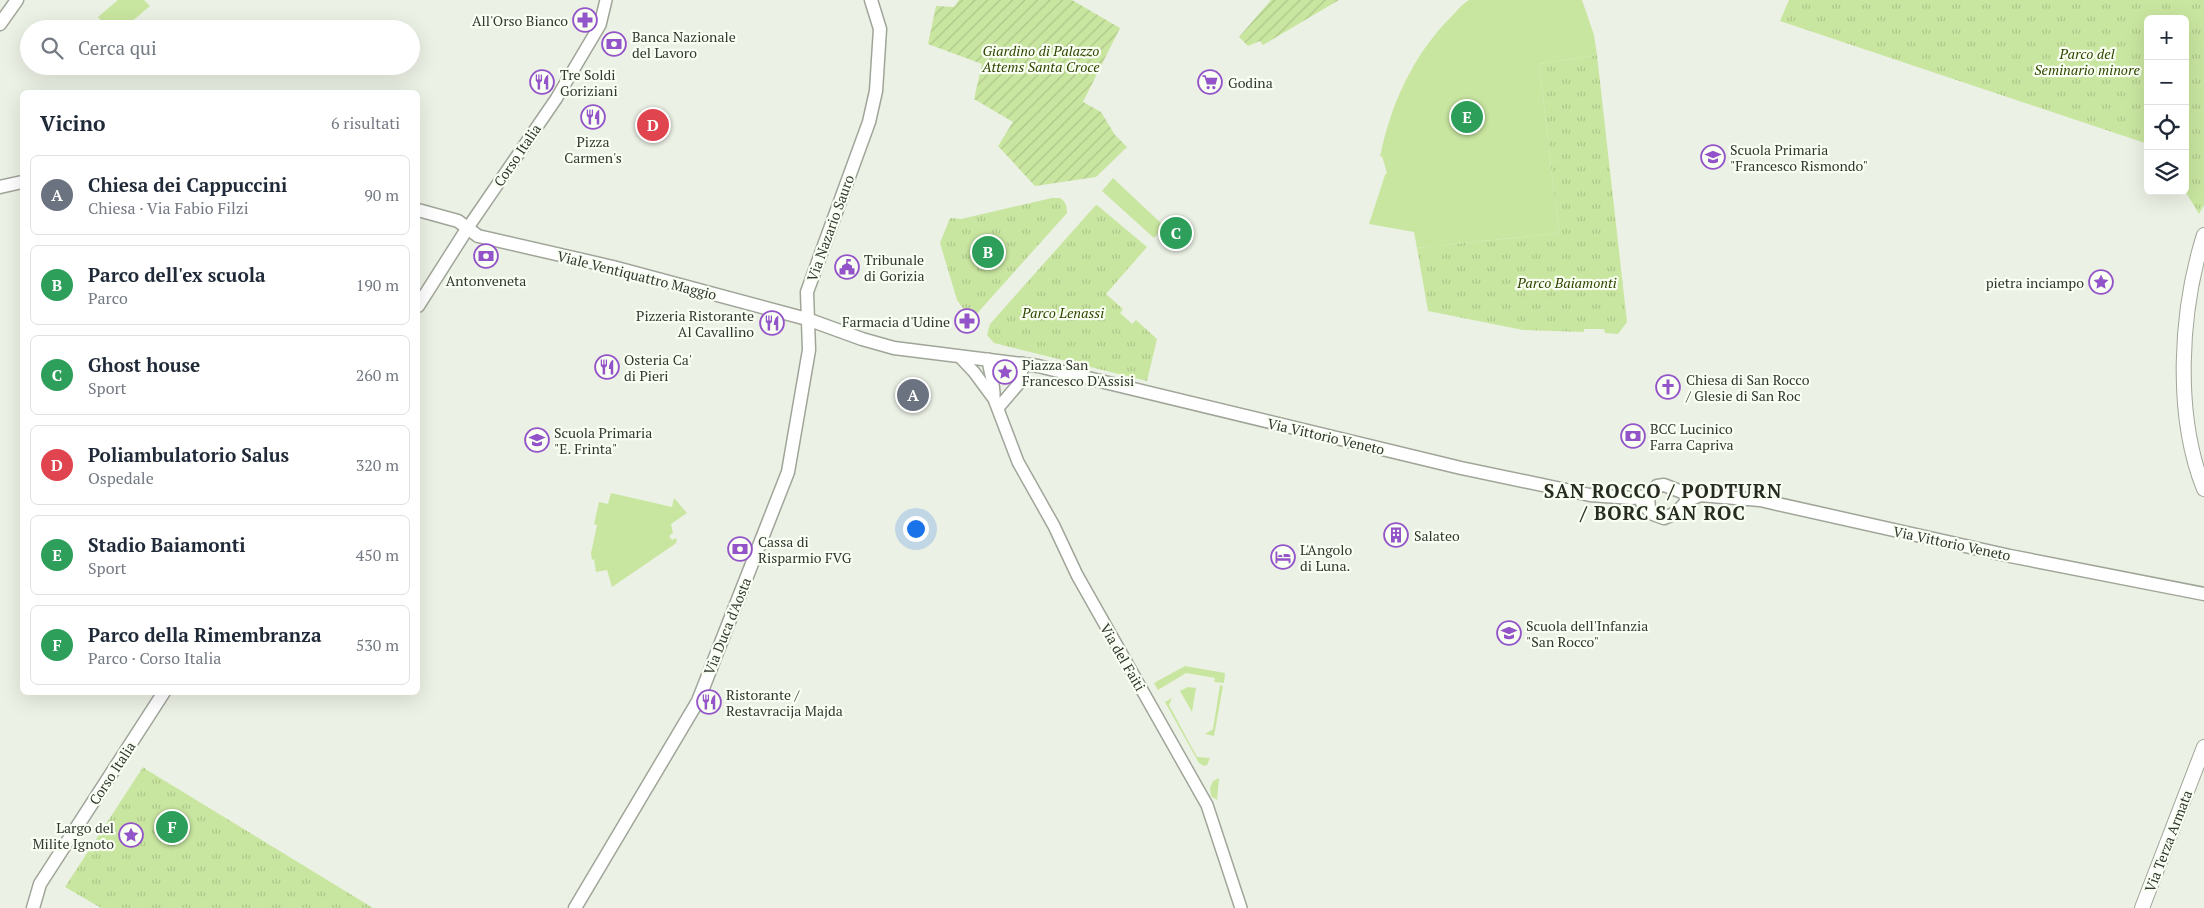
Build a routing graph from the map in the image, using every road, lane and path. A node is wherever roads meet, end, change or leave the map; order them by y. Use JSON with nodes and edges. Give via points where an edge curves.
{"nodes":[{"id":1,"x":17,"y":0,"type":"edge"},
{"id":2,"x":606,"y":0,"type":"edge"},
{"id":3,"x":871,"y":0,"type":"edge"},
{"id":4,"x":0,"y":24,"type":"edge"},
{"id":5,"x":20,"y":182,"type":"edge"},
{"id":6,"x":0,"y":187,"type":"edge"},
{"id":7,"x":420,"y":211,"type":"edge"},
{"id":8,"x":467,"y":229,"type":"junction"},
{"id":9,"x":2204,"y":236,"type":"edge"},
{"id":10,"x":420,"y":303,"type":"edge"},
{"id":11,"x":807,"y":319,"type":"junction"},
{"id":12,"x":959,"y":356,"type":"junction"},
{"id":13,"x":988,"y":358,"type":"junction"},
{"id":14,"x":1022,"y":363,"type":"junction"},
{"id":15,"x":996,"y":403,"type":"junction"},
{"id":16,"x":1676,"y":489,"type":"junction"},
{"id":17,"x":2204,"y":489,"type":"edge"},
{"id":18,"x":1701,"y":496,"type":"junction"},
{"id":19,"x":1648,"y":502,"type":"junction"},
{"id":20,"x":1680,"y":507,"type":"junction"},
{"id":21,"x":2204,"y":594,"type":"edge"},
{"id":22,"x":162,"y":695,"type":"edge"},
{"id":23,"x":2204,"y":747,"type":"edge"},
{"id":24,"x":33,"y":908,"type":"edge"},
{"id":25,"x":576,"y":908,"type":"edge"},
{"id":26,"x":1241,"y":908,"type":"edge"},
{"id":27,"x":2142,"y":908,"type":"edge"}],
"edges":[{"from":1,"to":4,"type":"main road"},
{"from":2,"to":8,"type":"street","name":"Corso Italia","via":[[600,26],[556,99]]},
{"from":3,"to":11,"type":"main road","name":"Via Nazario Sauro","via":[[880,29],[876,91],[869,122],[807,292]]},
{"from":5,"to":6,"type":"main road"},
{"from":7,"to":8,"type":"main road","name":"Viale Ventiquattro Maggio","via":[[458,221]]},
{"from":8,"to":10,"type":"main road","name":"Corso Italia"},
{"from":8,"to":11,"type":"main road","name":"Viale Ventiquattro Maggio","via":[[478,236]]},
{"from":9,"to":17,"type":"main road","via":[[2190,292],[2185,372],[2190,447]]},
{"from":11,"to":12,"type":"main road","name":"Viale Ventiquattro Maggio","via":[[894,348]]},
{"from":11,"to":25,"type":"main road","name":"Via Duca d'Aosta","via":[[809,350],[788,472],[730,620],[698,701]]},
{"from":12,"to":13,"type":"main road","name":"Viale Ventiquattro Maggio"},
{"from":12,"to":15,"type":"street"},
{"from":13,"to":14,"type":"main road"},
{"from":13,"to":15,"type":"street"},
{"from":14,"to":15,"type":"street","via":[[1021,381]]},
{"from":14,"to":19,"type":"main road","name":"Via Vittorio Veneto","via":[[1460,468],[1590,495]]},
{"from":15,"to":26,"type":"street","name":"Via del Faiti","via":[[1018,462],[1077,575],[1207,805]]},
{"from":16,"to":18,"type":"main road","name":"Via Vittorio Veneto"},
{"from":16,"to":19,"type":"main road","name":"Via Vittorio Veneto","via":[[1657,486]]},
{"from":16,"to":20,"type":"main road","via":[[1680,495]]},
{"from":18,"to":20,"type":"main road","name":"Via Vittorio Veneto"},
{"from":18,"to":21,"type":"main road","name":"Via Vittorio Veneto","via":[[1760,500],[2010,556]]},
{"from":19,"to":20,"type":"main road","name":"Via Vittorio Veneto","via":[[1658,517],[1664,518],[1671,517]]},
{"from":22,"to":24,"type":"main road","name":"Corso Italia","via":[[40,884]]},
{"from":23,"to":27,"type":"main road","name":"Via Terza Armata"}]}
